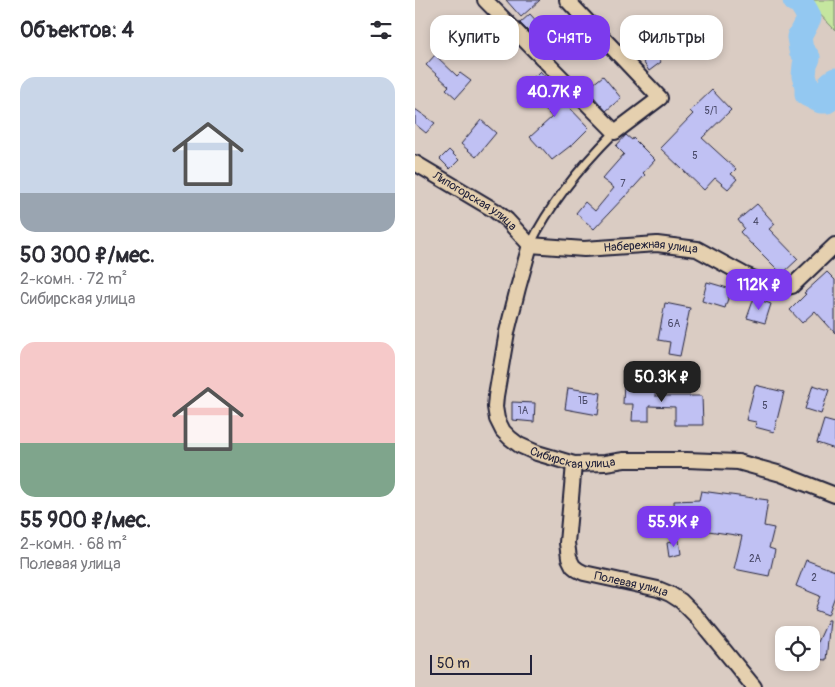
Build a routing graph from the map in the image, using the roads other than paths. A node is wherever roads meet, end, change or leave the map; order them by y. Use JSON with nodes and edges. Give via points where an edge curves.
{"nodes":[{"id":1,"x":485,"y":0,"type":"edge"},
{"id":2,"x":567,"y":0,"type":"edge"},
{"id":3,"x":615,"y":132,"type":"junction"},
{"id":4,"x":415,"y":163,"type":"edge"},
{"id":5,"x":530,"y":245,"type":"junction"},
{"id":6,"x":835,"y":245,"type":"edge"},
{"id":7,"x":574,"y":464,"type":"junction"},
{"id":8,"x":835,"y":495,"type":"edge"},
{"id":9,"x":754,"y":687,"type":"edge"}],
"edges":[{"from":1,"to":3,"type":"street"},
{"from":2,"to":3,"type":"street","via":[[660,98]]},
{"from":3,"to":5,"type":"lane","via":[[565,190]]},
{"from":4,"to":5,"type":"street","name":"Липогорская улица","via":[[494,210]]},
{"from":5,"to":6,"type":"street","name":"Набережная улица","via":[[584,249],[657,244],[697,249],[778,289],[791,286]]},
{"from":5,"to":7,"type":"street","name":"Сибирская улица","via":[[507,332],[496,396],[497,419],[503,431],[519,445]]},
{"from":7,"to":8,"type":"street","name":"Сибирская улица","via":[[624,460],[738,462]]},
{"from":7,"to":9,"type":"street","name":"Полевая улица","via":[[567,544],[573,566],[591,575],[658,589],[681,601]]}]}
